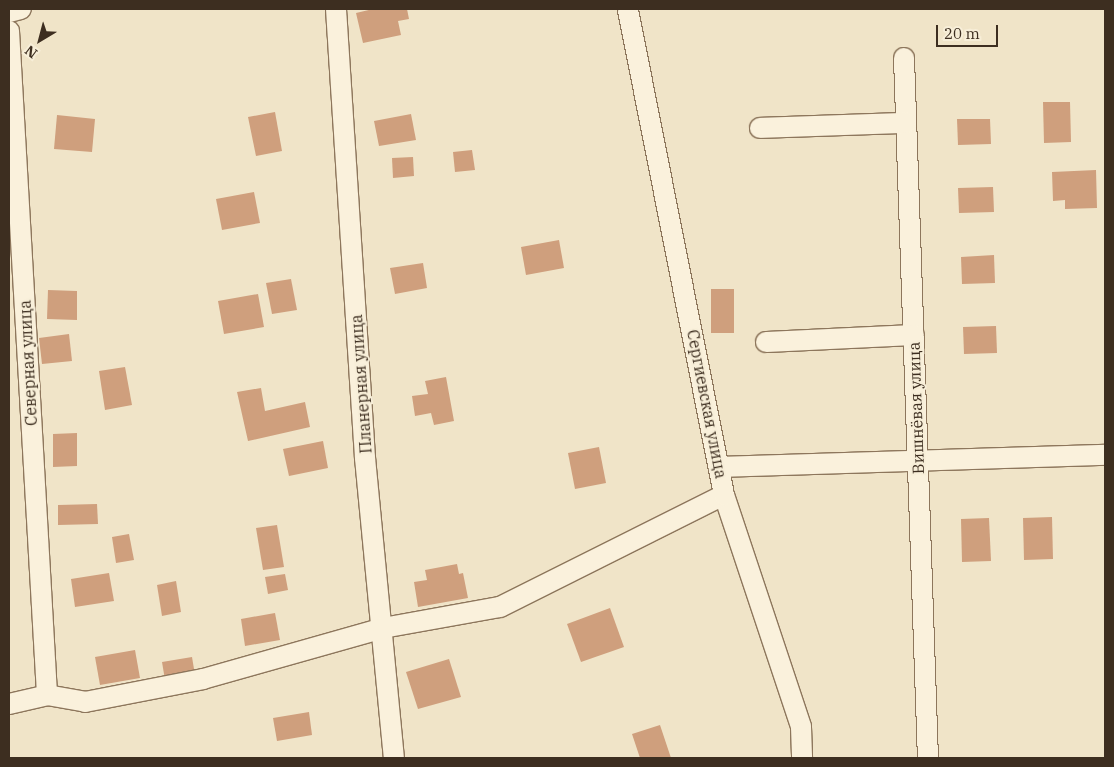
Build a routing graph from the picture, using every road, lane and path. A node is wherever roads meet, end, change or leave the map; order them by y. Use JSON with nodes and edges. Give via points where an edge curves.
{"nodes":[{"id":1,"x":21,"y":9,"type":"edge"},
{"id":2,"x":336,"y":9,"type":"edge"},
{"id":3,"x":628,"y":9,"type":"edge"},
{"id":4,"x":9,"y":12,"type":"edge"},
{"id":5,"x":9,"y":31,"type":"edge"},
{"id":6,"x":904,"y":58,"type":"dead end"},
{"id":7,"x":906,"y":123,"type":"junction"},
{"id":8,"x":760,"y":128,"type":"dead end"},
{"id":9,"x":914,"y":335,"type":"junction"},
{"id":10,"x":766,"y":342,"type":"dead end"},
{"id":11,"x":1105,"y":455,"type":"edge"},
{"id":12,"x":918,"y":460,"type":"junction"},
{"id":13,"x":726,"y":466,"type":"junction"},
{"id":14,"x":724,"y":495,"type":"junction"},
{"id":15,"x":383,"y":628,"type":"junction"},
{"id":16,"x":47,"y":695,"type":"junction"},
{"id":17,"x":9,"y":704,"type":"edge"},
{"id":18,"x":394,"y":758,"type":"edge"},
{"id":19,"x":802,"y":758,"type":"edge"},
{"id":20,"x":928,"y":758,"type":"edge"}],
"edges":[{"from":1,"to":4,"type":"street"},
{"from":2,"to":15,"type":"street","name":"Планерная улица","via":[[365,458]]},
{"from":3,"to":13,"type":"street","name":"Сергиевская улица"},
{"from":5,"to":16,"type":"street","name":"Северная улица"},
{"from":6,"to":7,"type":"street","name":"Вишнёвая улица"},
{"from":7,"to":8,"type":"street"},
{"from":7,"to":9,"type":"street","name":"Вишнёвая улица"},
{"from":9,"to":10,"type":"street"},
{"from":9,"to":12,"type":"street","name":"Вишнёвая улица"},
{"from":11,"to":12,"type":"street"},
{"from":12,"to":13,"type":"street"},
{"from":12,"to":20,"type":"street","name":"Вишнёвая улица"},
{"from":13,"to":14,"type":"street","name":"Сергиевская улица"},
{"from":14,"to":15,"type":"street","name":"Сергиевская улица","via":[[500,607]]},
{"from":14,"to":19,"type":"street","via":[[801,727]]},
{"from":15,"to":16,"type":"street","name":"Сергиевская улица","via":[[203,679],[84,702]]},
{"from":15,"to":18,"type":"street","name":"Планерная улица"},
{"from":16,"to":17,"type":"street"}]}
